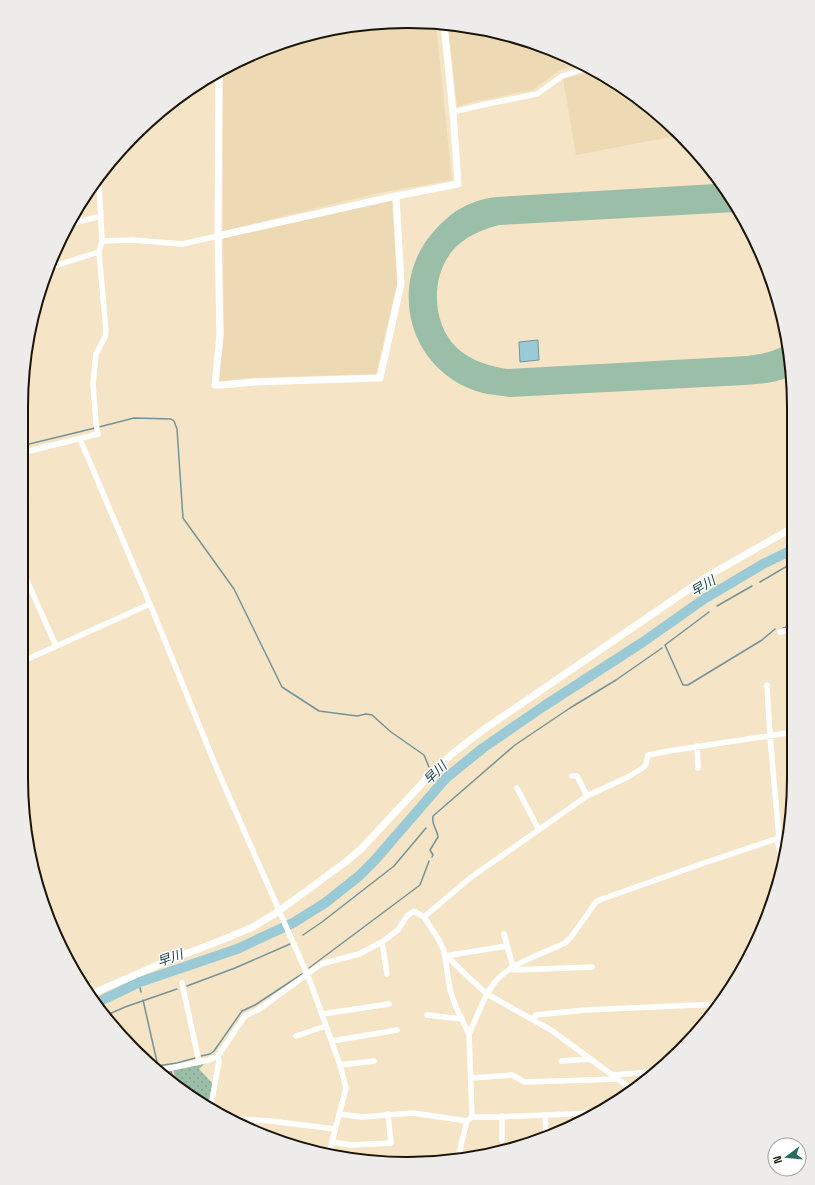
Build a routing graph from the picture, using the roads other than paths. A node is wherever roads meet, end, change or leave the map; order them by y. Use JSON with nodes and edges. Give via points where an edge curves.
{"nodes":[{"id":1,"x":445,"y":30,"type":"edge"},
{"id":2,"x":581,"y":70,"type":"edge"},
{"id":3,"x":219,"y":78,"type":"edge"},
{"id":4,"x":453,"y":112,"type":"junction"},
{"id":5,"x":99,"y":186,"type":"edge"},
{"id":6,"x":396,"y":196,"type":"junction"},
{"id":7,"x":100,"y":216,"type":"junction"},
{"id":8,"x":77,"y":222,"type":"edge"},
{"id":9,"x":218,"y":236,"type":"junction"},
{"id":10,"x":102,"y":241,"type":"junction"},
{"id":11,"x":99,"y":252,"type":"junction"},
{"id":12,"x":56,"y":265,"type":"edge"},
{"id":13,"x":80,"y":439,"type":"junction"},
{"id":14,"x":28,"y":451,"type":"edge"},
{"id":15,"x":787,"y":531,"type":"edge"},
{"id":16,"x":28,"y":583,"type":"edge"},
{"id":17,"x":150,"y":604,"type":"junction"},
{"id":18,"x":787,"y":630,"type":"edge"},
{"id":19,"x":780,"y":632,"type":"dead end"},
{"id":20,"x":56,"y":646,"type":"junction"},
{"id":21,"x":28,"y":659,"type":"edge"},
{"id":22,"x":767,"y":685,"type":"dead end"},
{"id":23,"x":787,"y":733,"type":"edge"},
{"id":24,"x":770,"y":736,"type":"junction"},
{"id":25,"x":696,"y":746,"type":"junction"},
{"id":26,"x":698,"y":768,"type":"dead end"},
{"id":27,"x":572,"y":776,"type":"dead end"},
{"id":28,"x":517,"y":788,"type":"dead end"},
{"id":29,"x":588,"y":796,"type":"junction"},
{"id":30,"x":539,"y":830,"type":"junction"},
{"id":31,"x":782,"y":837,"type":"edge"},
{"id":32,"x":778,"y":838,"type":"junction"},
{"id":33,"x":780,"y":851,"type":"edge"},
{"id":34,"x":281,"y":912,"type":"junction"},
{"id":35,"x":424,"y":917,"type":"junction"},
{"id":36,"x":504,"y":934,"type":"dead end"},
{"id":37,"x":382,"y":942,"type":"junction"},
{"id":38,"x":507,"y":946,"type":"junction"},
{"id":39,"x":446,"y":956,"type":"junction"},
{"id":40,"x":592,"y":967,"type":"dead end"},
{"id":41,"x":512,"y":968,"type":"junction"},
{"id":42,"x":387,"y":974,"type":"dead end"},
{"id":43,"x":307,"y":975,"type":"junction"},
{"id":44,"x":182,"y":983,"type":"dead end"},
{"id":45,"x":95,"y":992,"type":"edge"},
{"id":46,"x":487,"y":994,"type":"junction"},
{"id":47,"x":389,"y":1004,"type":"dead end"},
{"id":48,"x":712,"y":1004,"type":"edge"},
{"id":49,"x":322,"y":1014,"type":"junction"},
{"id":50,"x":427,"y":1016,"type":"dead end"},
{"id":51,"x":533,"y":1019,"type":"junction"},
{"id":52,"x":462,"y":1020,"type":"junction"},
{"id":53,"x":326,"y":1026,"type":"junction"},
{"id":54,"x":397,"y":1030,"type":"dead end"},
{"id":55,"x":469,"y":1034,"type":"junction"},
{"id":56,"x":296,"y":1036,"type":"dead end"},
{"id":57,"x":332,"y":1041,"type":"junction"},
{"id":58,"x":218,"y":1056,"type":"junction"},
{"id":59,"x":590,"y":1059,"type":"junction"},
{"id":60,"x":374,"y":1061,"type":"dead end"},
{"id":61,"x":561,"y":1061,"type":"dead end"},
{"id":62,"x":199,"y":1062,"type":"junction"},
{"id":63,"x":340,"y":1065,"type":"junction"},
{"id":64,"x":165,"y":1069,"type":"edge"},
{"id":65,"x":647,"y":1072,"type":"edge"},
{"id":66,"x":611,"y":1075,"type":"junction"},
{"id":67,"x":472,"y":1078,"type":"junction"},
{"id":68,"x":617,"y":1079,"type":"junction"},
{"id":69,"x":628,"y":1086,"type":"edge"},
{"id":70,"x":212,"y":1102,"type":"edge"},
{"id":71,"x":583,"y":1113,"type":"edge"},
{"id":72,"x":340,"y":1114,"type":"junction"},
{"id":73,"x":388,"y":1114,"type":"junction"},
{"id":74,"x":545,"y":1115,"type":"junction"},
{"id":75,"x":502,"y":1116,"type":"junction"},
{"id":76,"x":472,"y":1117,"type":"junction"},
{"id":77,"x":243,"y":1119,"type":"edge"},
{"id":78,"x":467,"y":1121,"type":"junction"},
{"id":79,"x":335,"y":1129,"type":"junction"},
{"id":80,"x":546,"y":1131,"type":"edge"},
{"id":81,"x":502,"y":1140,"type":"dead end"},
{"id":82,"x":332,"y":1142,"type":"junction"},
{"id":83,"x":330,"y":1149,"type":"edge"},
{"id":84,"x":459,"y":1154,"type":"edge"}],
"edges":[{"from":1,"to":4,"type":"street"},
{"from":2,"to":4,"type":"street","via":[[562,76],[537,94]]},
{"from":3,"to":9,"type":"street"},
{"from":4,"to":6,"type":"street","via":[[458,184]]},
{"from":5,"to":7,"type":"street"},
{"from":6,"to":9,"type":"street"},
{"from":6,"to":9,"type":"street","via":[[401,284],[381,376],[378,379],[216,384],[220,335]]},
{"from":7,"to":8,"type":"street"},
{"from":7,"to":10,"type":"street"},
{"from":9,"to":10,"type":"street","via":[[182,244],[132,240]]},
{"from":10,"to":11,"type":"street"},
{"from":11,"to":12,"type":"street"},
{"from":11,"to":13,"type":"street","via":[[106,337],[96,354],[93,384],[98,434]]},
{"from":13,"to":14,"type":"street"},
{"from":13,"to":17,"type":"street"},
{"from":15,"to":34,"type":"street","via":[[702,580],[483,730],[429,776],[352,857]]},
{"from":16,"to":20,"type":"street"},
{"from":17,"to":20,"type":"street"},
{"from":17,"to":34,"type":"street","via":[[217,769]]},
{"from":18,"to":19,"type":"street"},
{"from":20,"to":21,"type":"street"},
{"from":22,"to":24,"type":"street"},
{"from":23,"to":24,"type":"street"},
{"from":24,"to":25,"type":"street"},
{"from":24,"to":32,"type":"street"},
{"from":25,"to":26,"type":"street"},
{"from":25,"to":29,"type":"street","via":[[648,755],[644,768]]},
{"from":27,"to":29,"type":"street","via":[[576,776]]},
{"from":28,"to":30,"type":"street"},
{"from":29,"to":30,"type":"street"},
{"from":30,"to":35,"type":"street","via":[[470,878]]},
{"from":31,"to":32,"type":"street"},
{"from":32,"to":33,"type":"street"},
{"from":32,"to":41,"type":"street","via":[[602,899],[596,902],[565,943]]},
{"from":34,"to":43,"type":"street"},
{"from":34,"to":45,"type":"street","via":[[253,927]]},
{"from":35,"to":37,"type":"street","via":[[411,912],[398,930]]},
{"from":35,"to":39,"type":"street"},
{"from":36,"to":38,"type":"street"},
{"from":37,"to":42,"type":"street"},
{"from":37,"to":43,"type":"street","via":[[359,954],[320,964]]},
{"from":38,"to":39,"type":"street"},
{"from":38,"to":41,"type":"street"},
{"from":39,"to":46,"type":"street"},
{"from":39,"to":52,"type":"street","via":[[450,990]]},
{"from":40,"to":41,"type":"street","via":[[514,970]]},
{"from":41,"to":46,"type":"street","via":[[499,977]]},
{"from":43,"to":49,"type":"street"},
{"from":43,"to":58,"type":"street","via":[[258,1010],[245,1016]]},
{"from":44,"to":62,"type":"street"},
{"from":46,"to":51,"type":"street"},
{"from":46,"to":55,"type":"street"},
{"from":47,"to":49,"type":"street"},
{"from":48,"to":51,"type":"street","via":[[585,1010],[536,1015]]},
{"from":49,"to":53,"type":"street"},
{"from":50,"to":52,"type":"street"},
{"from":51,"to":59,"type":"street"},
{"from":52,"to":55,"type":"street"},
{"from":53,"to":56,"type":"street"},
{"from":53,"to":57,"type":"street"},
{"from":54,"to":57,"type":"street"},
{"from":55,"to":67,"type":"street"},
{"from":57,"to":63,"type":"street"},
{"from":58,"to":62,"type":"street"},
{"from":58,"to":70,"type":"street"},
{"from":59,"to":61,"type":"street"},
{"from":59,"to":66,"type":"street"},
{"from":60,"to":63,"type":"street"},
{"from":62,"to":64,"type":"street"},
{"from":63,"to":72,"type":"street","via":[[346,1088]]},
{"from":65,"to":66,"type":"street"},
{"from":66,"to":68,"type":"street"},
{"from":67,"to":68,"type":"street","via":[[512,1075],[525,1082]]},
{"from":67,"to":76,"type":"street"},
{"from":68,"to":69,"type":"street"},
{"from":71,"to":74,"type":"street"},
{"from":72,"to":73,"type":"street","via":[[362,1117]]},
{"from":72,"to":79,"type":"street"},
{"from":73,"to":78,"type":"street","via":[[413,1113]]},
{"from":73,"to":82,"type":"street","via":[[391,1144],[352,1145]]},
{"from":74,"to":75,"type":"street"},
{"from":74,"to":80,"type":"street"},
{"from":75,"to":76,"type":"street"},
{"from":75,"to":81,"type":"street"},
{"from":76,"to":78,"type":"street"},
{"from":77,"to":79,"type":"street"},
{"from":78,"to":84,"type":"street"},
{"from":79,"to":82,"type":"street"},
{"from":82,"to":83,"type":"street"}]}
